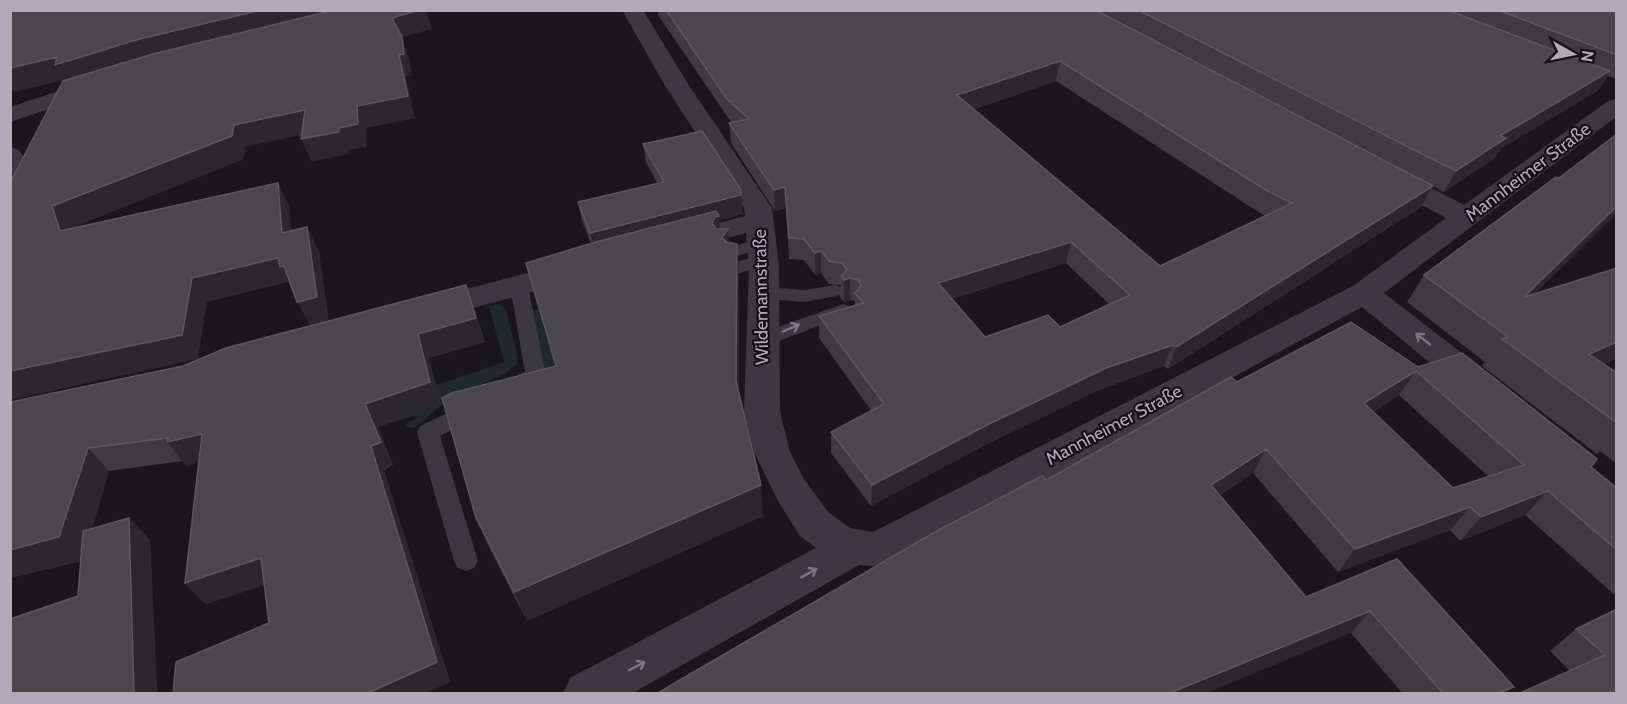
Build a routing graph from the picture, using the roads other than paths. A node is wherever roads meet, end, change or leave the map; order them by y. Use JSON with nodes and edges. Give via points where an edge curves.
{"nodes":[{"id":1,"x":632,"y":10,"type":"edge"},
{"id":2,"x":111,"y":81,"type":"edge"},
{"id":3,"x":1615,"y":94,"type":"edge"},
{"id":4,"x":10,"y":115,"type":"edge"},
{"id":5,"x":10,"y":155,"type":"edge"},
{"id":6,"x":1362,"y":163,"type":"edge"},
{"id":7,"x":10,"y":183,"type":"edge"},
{"id":8,"x":1467,"y":218,"type":"junction"},
{"id":9,"x":662,"y":247,"type":"edge"},
{"id":10,"x":750,"y":249,"type":"junction"},
{"id":11,"x":607,"y":262,"type":"edge"},
{"id":12,"x":519,"y":286,"type":"junction"},
{"id":13,"x":835,"y":291,"type":"dead end"},
{"id":14,"x":764,"y":293,"type":"junction"},
{"id":15,"x":1364,"y":293,"type":"junction"},
{"id":16,"x":849,"y":308,"type":"edge"},
{"id":17,"x":404,"y":315,"type":"edge"},
{"id":18,"x":763,"y":340,"type":"junction"},
{"id":19,"x":1502,"y":402,"type":"edge"},
{"id":20,"x":855,"y":547,"type":"junction"},
{"id":21,"x":466,"y":561,"type":"dead end"},
{"id":22,"x":586,"y":693,"type":"edge"}],
"edges":[{"from":1,"to":10,"type":"street","name":"Wildemannstraße","via":[[758,208]]},
{"from":2,"to":4,"type":"street"},
{"from":3,"to":8,"type":"street","name":"Mannheimer Straße"},
{"from":5,"to":7,"type":"street","via":[[16,164]]},
{"from":6,"to":8,"type":"street"},
{"from":8,"to":15,"type":"street","name":"Mannheimer Straße"},
{"from":9,"to":10,"type":"street"},
{"from":10,"to":14,"type":"street","name":"Wildemannstraße"},
{"from":11,"to":12,"type":"street"},
{"from":12,"to":17,"type":"street"},
{"from":12,"to":21,"type":"lane","via":[[536,375],[428,432]]},
{"from":13,"to":14,"type":"lane","via":[[805,296]]},
{"from":14,"to":18,"type":"street","name":"Wildemannstraße"},
{"from":19,"to":15,"type":"street","one_way":true},
{"from":15,"to":20,"type":"street","name":"Mannheimer Straße","via":[[892,543],[873,549]]},
{"from":18,"to":16,"type":"lane","one_way":true},
{"from":18,"to":20,"type":"street","name":"Wildemannstraße","via":[[762,411],[772,452],[814,524],[836,540]]},
{"from":22,"to":20,"type":"street","name":"Mannheimer Straße","one_way":true}]}
